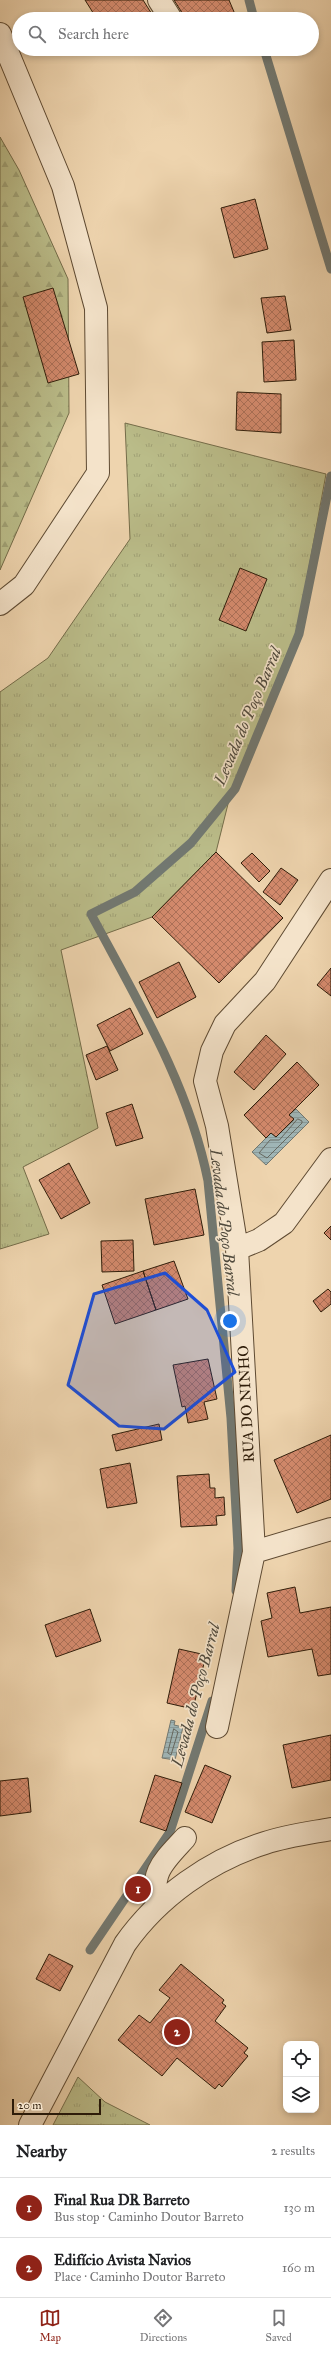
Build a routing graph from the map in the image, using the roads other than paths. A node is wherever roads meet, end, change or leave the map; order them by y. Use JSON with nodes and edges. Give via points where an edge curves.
{"nodes":[{"id":1,"x":159,"y":0,"type":"edge"},
{"id":2,"x":167,"y":12,"type":"edge"},
{"id":3,"x":0,"y":34,"type":"edge"},
{"id":4,"x":0,"y":604,"type":"edge"},
{"id":5,"x":331,"y":880,"type":"edge"},
{"id":6,"x":331,"y":1159,"type":"edge"},
{"id":7,"x":237,"y":1249,"type":"junction"},
{"id":8,"x":331,"y":1529,"type":"edge"},
{"id":9,"x":254,"y":1552,"type":"junction"},
{"id":10,"x":217,"y":1727,"type":"dead end"},
{"id":11,"x":331,"y":1829,"type":"edge"},
{"id":12,"x":185,"y":1838,"type":"dead end"},
{"id":13,"x":157,"y":1906,"type":"junction"},
{"id":14,"x":30,"y":2125,"type":"edge"}],
"edges":[{"from":1,"to":2,"type":"street"},
{"from":3,"to":4,"type":"street","via":[[63,186],[96,308],[98,473],[24,585]]},
{"from":5,"to":7,"type":"street","name":"RUA DO NINHO","via":[[265,981],[225,1024],[212,1051],[205,1081],[217,1126]]},
{"from":6,"to":7,"type":"street","via":[[284,1223],[259,1240]]},
{"from":7,"to":9,"type":"street","name":"RUA DO NINHO"},
{"from":8,"to":9,"type":"street"},
{"from":9,"to":10,"type":"street","name":"RUA DO NINHO"},
{"from":11,"to":13,"type":"street","via":[[266,1842],[238,1852],[210,1867]]},
{"from":12,"to":13,"type":"street","via":[[164,1861],[156,1878],[154,1889]]},
{"from":13,"to":14,"type":"street","via":[[138,1926],[111,1968]]}]}
